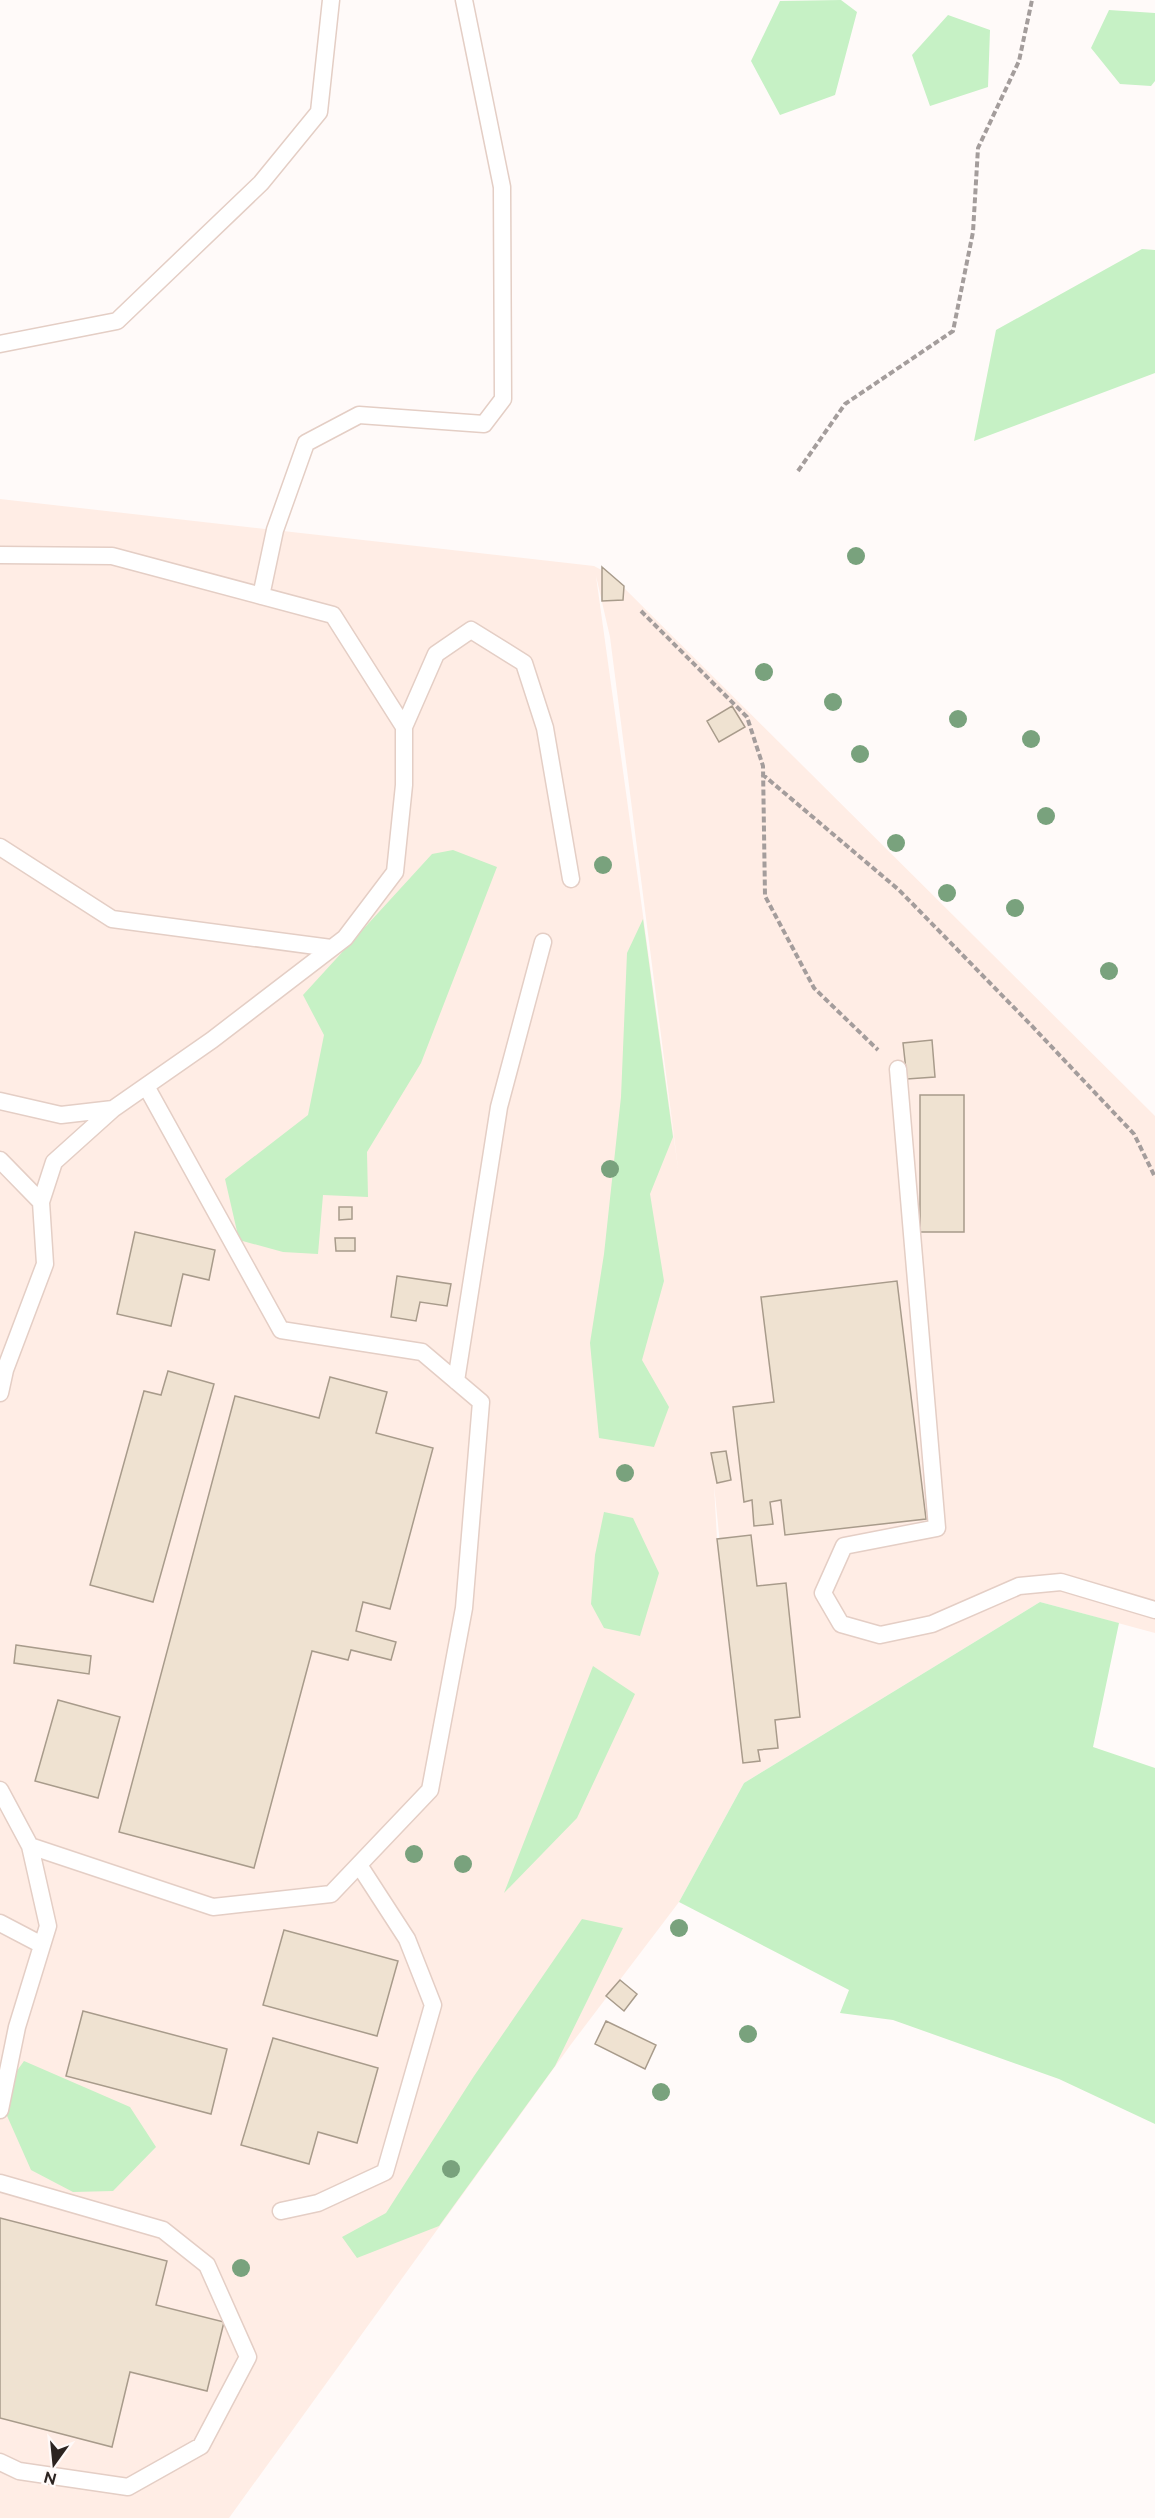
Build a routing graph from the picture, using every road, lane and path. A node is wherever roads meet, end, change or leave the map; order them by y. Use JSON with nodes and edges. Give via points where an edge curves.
{"nodes":[{"id":1,"x":331,"y":0,"type":"edge"},
{"id":2,"x":464,"y":0,"type":"edge"},
{"id":3,"x":1032,"y":0,"type":"edge"},
{"id":4,"x":0,"y":344,"type":"edge"},
{"id":5,"x":798,"y":471,"type":"dead end"},
{"id":6,"x":0,"y":555,"type":"edge"},
{"id":7,"x":261,"y":596,"type":"junction"},
{"id":8,"x":641,"y":611,"type":"dead end"},
{"id":9,"x":404,"y":727,"type":"junction"},
{"id":10,"x":762,"y":774,"type":"junction"},
{"id":11,"x":0,"y":847,"type":"edge"},
{"id":12,"x":572,"y":879,"type":"dead end"},
{"id":13,"x":543,"y":942,"type":"dead end"},
{"id":14,"x":331,"y":948,"type":"junction"},
{"id":15,"x":898,"y":1069,"type":"joint"},
{"id":16,"x":146,"y":1086,"type":"junction"},
{"id":17,"x":0,"y":1101,"type":"edge"},
{"id":18,"x":113,"y":1109,"type":"junction"},
{"id":19,"x":0,"y":1160,"type":"edge"},
{"id":20,"x":1155,"y":1177,"type":"edge"},
{"id":21,"x":41,"y":1202,"type":"junction"},
{"id":22,"x":7,"y":1345,"type":"edge"},
{"id":23,"x":0,"y":1360,"type":"edge"},
{"id":24,"x":456,"y":1381,"type":"junction"},
{"id":25,"x":0,"y":1393,"type":"edge"},
{"id":26,"x":1155,"y":1610,"type":"edge"},
{"id":27,"x":0,"y":1790,"type":"edge"},
{"id":28,"x":30,"y":1846,"type":"junction"},
{"id":29,"x":359,"y":1865,"type":"junction"},
{"id":30,"x":0,"y":1923,"type":"edge"},
{"id":31,"x":42,"y":1945,"type":"junction"},
{"id":32,"x":0,"y":2109,"type":"edge"},
{"id":33,"x":0,"y":2183,"type":"edge"},
{"id":34,"x":281,"y":2211,"type":"dead end"},
{"id":35,"x":0,"y":2462,"type":"edge"}],
"edges":[{"from":1,"to":4,"type":"lane","via":[[319,112],[261,183],[117,321]]},
{"from":2,"to":7,"type":"lane","via":[[502,187],[503,399],[484,424],[359,415],[306,443],[275,530]]},
{"from":3,"to":5,"type":"path","via":[[1019,61],[978,148],[973,232],[953,331],[845,404]]},
{"from":6,"to":7,"type":"lane","via":[[112,556]]},
{"from":7,"to":9,"type":"lane","via":[[333,615]]},
{"from":8,"to":10,"type":"path","via":[[747,717],[763,766]]},
{"from":9,"to":12,"type":"lane","via":[[436,654],[471,630],[524,663],[545,728]]},
{"from":9,"to":14,"type":"lane","via":[[404,786],[396,872],[345,938]]},
{"from":10,"to":15,"type":"path","via":[[765,896],[814,988]]},
{"from":10,"to":20,"type":"path","via":[[899,890],[1015,1008],[1134,1134]]},
{"from":11,"to":14,"type":"lane","via":[[112,919]]},
{"from":13,"to":24,"type":"lane","via":[[499,1107]]},
{"from":14,"to":16,"type":"lane"},
{"from":15,"to":26,"type":"lane","via":[[937,1528],[844,1546],[823,1593],[842,1624],[880,1635],[932,1624],[1019,1586],[1061,1582]]},
{"from":16,"to":18,"type":"lane"},
{"from":16,"to":24,"type":"lane","via":[[281,1330],[422,1352]]},
{"from":17,"to":18,"type":"lane","via":[[61,1115]]},
{"from":18,"to":21,"type":"lane","via":[[54,1162]]},
{"from":19,"to":21,"type":"lane"},
{"from":21,"to":22,"type":"lane","via":[[45,1264]]},
{"from":22,"to":23,"type":"lane"},
{"from":22,"to":25,"type":"lane"},
{"from":24,"to":29,"type":"lane","via":[[481,1402],[464,1608],[430,1790]]},
{"from":27,"to":28,"type":"lane"},
{"from":28,"to":29,"type":"lane","via":[[213,1907],[331,1894]]},
{"from":28,"to":31,"type":"lane","via":[[48,1926]]},
{"from":29,"to":34,"type":"lane","via":[[406,1939],[433,2006],[385,2172],[318,2203]]},
{"from":30,"to":31,"type":"lane"},
{"from":31,"to":32,"type":"lane","via":[[17,2027]]},
{"from":33,"to":35,"type":"lane","via":[[163,2230],[207,2265],[249,2356],[201,2446],[128,2487],[19,2471]]}]}
